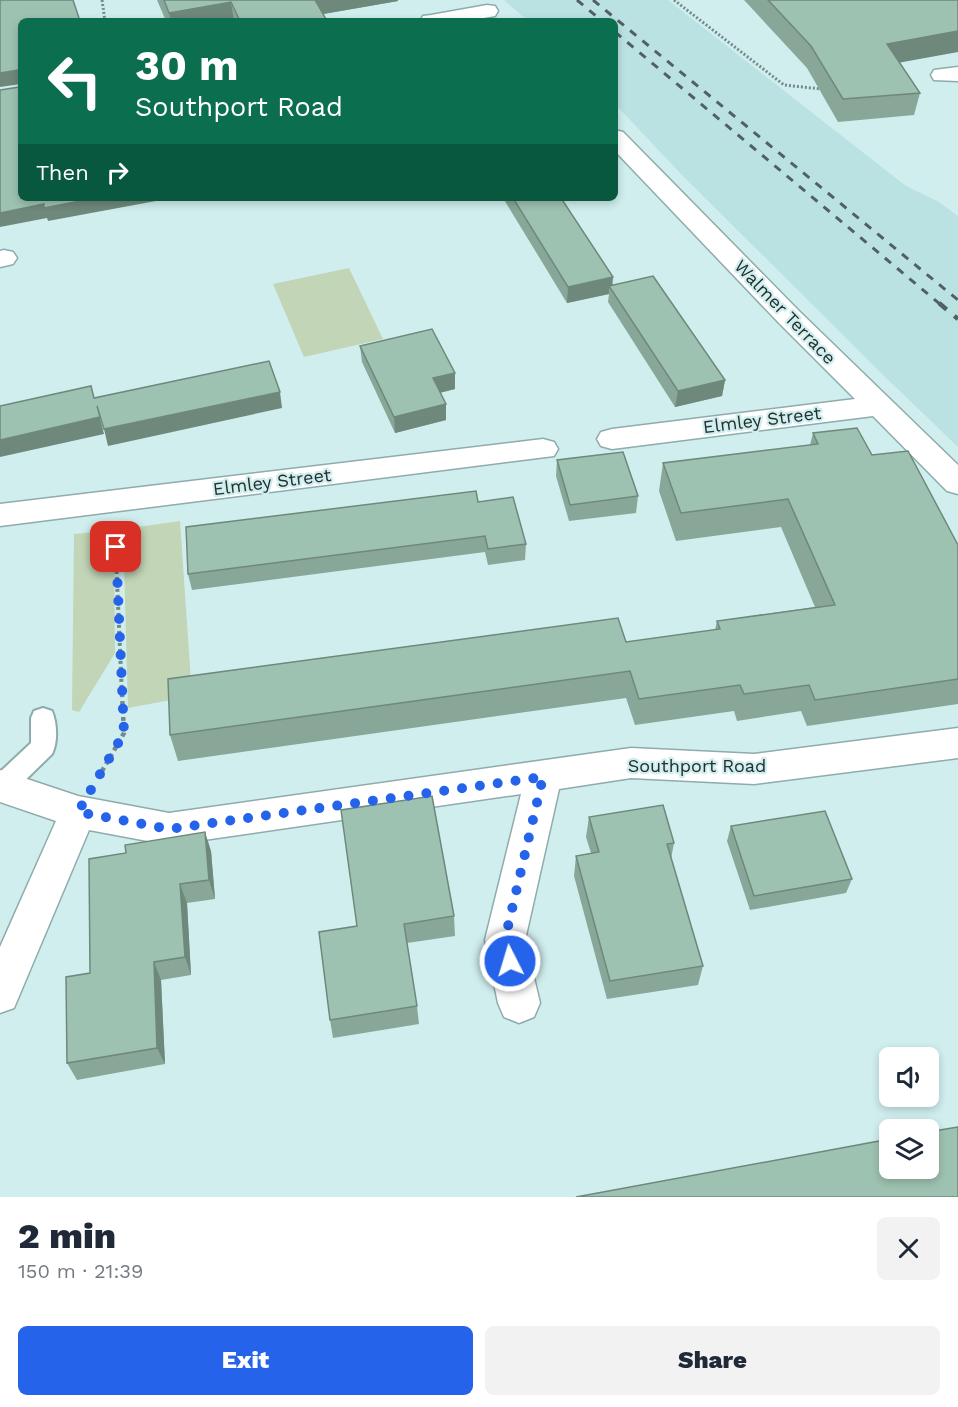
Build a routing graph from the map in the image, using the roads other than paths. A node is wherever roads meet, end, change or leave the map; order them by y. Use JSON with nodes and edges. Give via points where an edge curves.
{"nodes":[{"id":1,"x":487,"y":11,"type":"edge"},
{"id":2,"x":448,"y":18,"type":"edge"},
{"id":3,"x":618,"y":140,"type":"edge"},
{"id":4,"x":877,"y":406,"type":"junction"},
{"id":5,"x":612,"y":439,"type":"dead end"},
{"id":6,"x":543,"y":449,"type":"dead end"},
{"id":7,"x":958,"y":483,"type":"edge"},
{"id":8,"x":0,"y":515,"type":"edge"},
{"id":9,"x":43,"y":718,"type":"dead end"},
{"id":10,"x":958,"y":743,"type":"edge"},
{"id":11,"x":543,"y":777,"type":"junction"},
{"id":12,"x":1,"y":786,"type":"edge"},
{"id":13,"x":78,"y":812,"type":"junction"},
{"id":14,"x":0,"y":994,"type":"edge"},
{"id":15,"x":519,"y":1003,"type":"dead end"}],
"edges":[{"from":1,"to":2,"type":"street"},
{"from":3,"to":4,"type":"street","name":"Walmer Terrace"},
{"from":4,"to":5,"type":"street","name":"Elmley Street"},
{"from":4,"to":7,"type":"street","name":"Walmer Terrace"},
{"from":6,"to":8,"type":"street","name":"Elmley Street"},
{"from":9,"to":12,"type":"lane","via":[[43,747]]},
{"from":10,"to":11,"type":"street","name":"Southport Road","via":[[754,769],[631,763]]},
{"from":11,"to":13,"type":"street","name":"Southport Road","via":[[169,829]]},
{"from":11,"to":15,"type":"street","via":[[505,939]]},
{"from":12,"to":13,"type":"street","name":"Southport Road"},
{"from":13,"to":14,"type":"street"}]}
